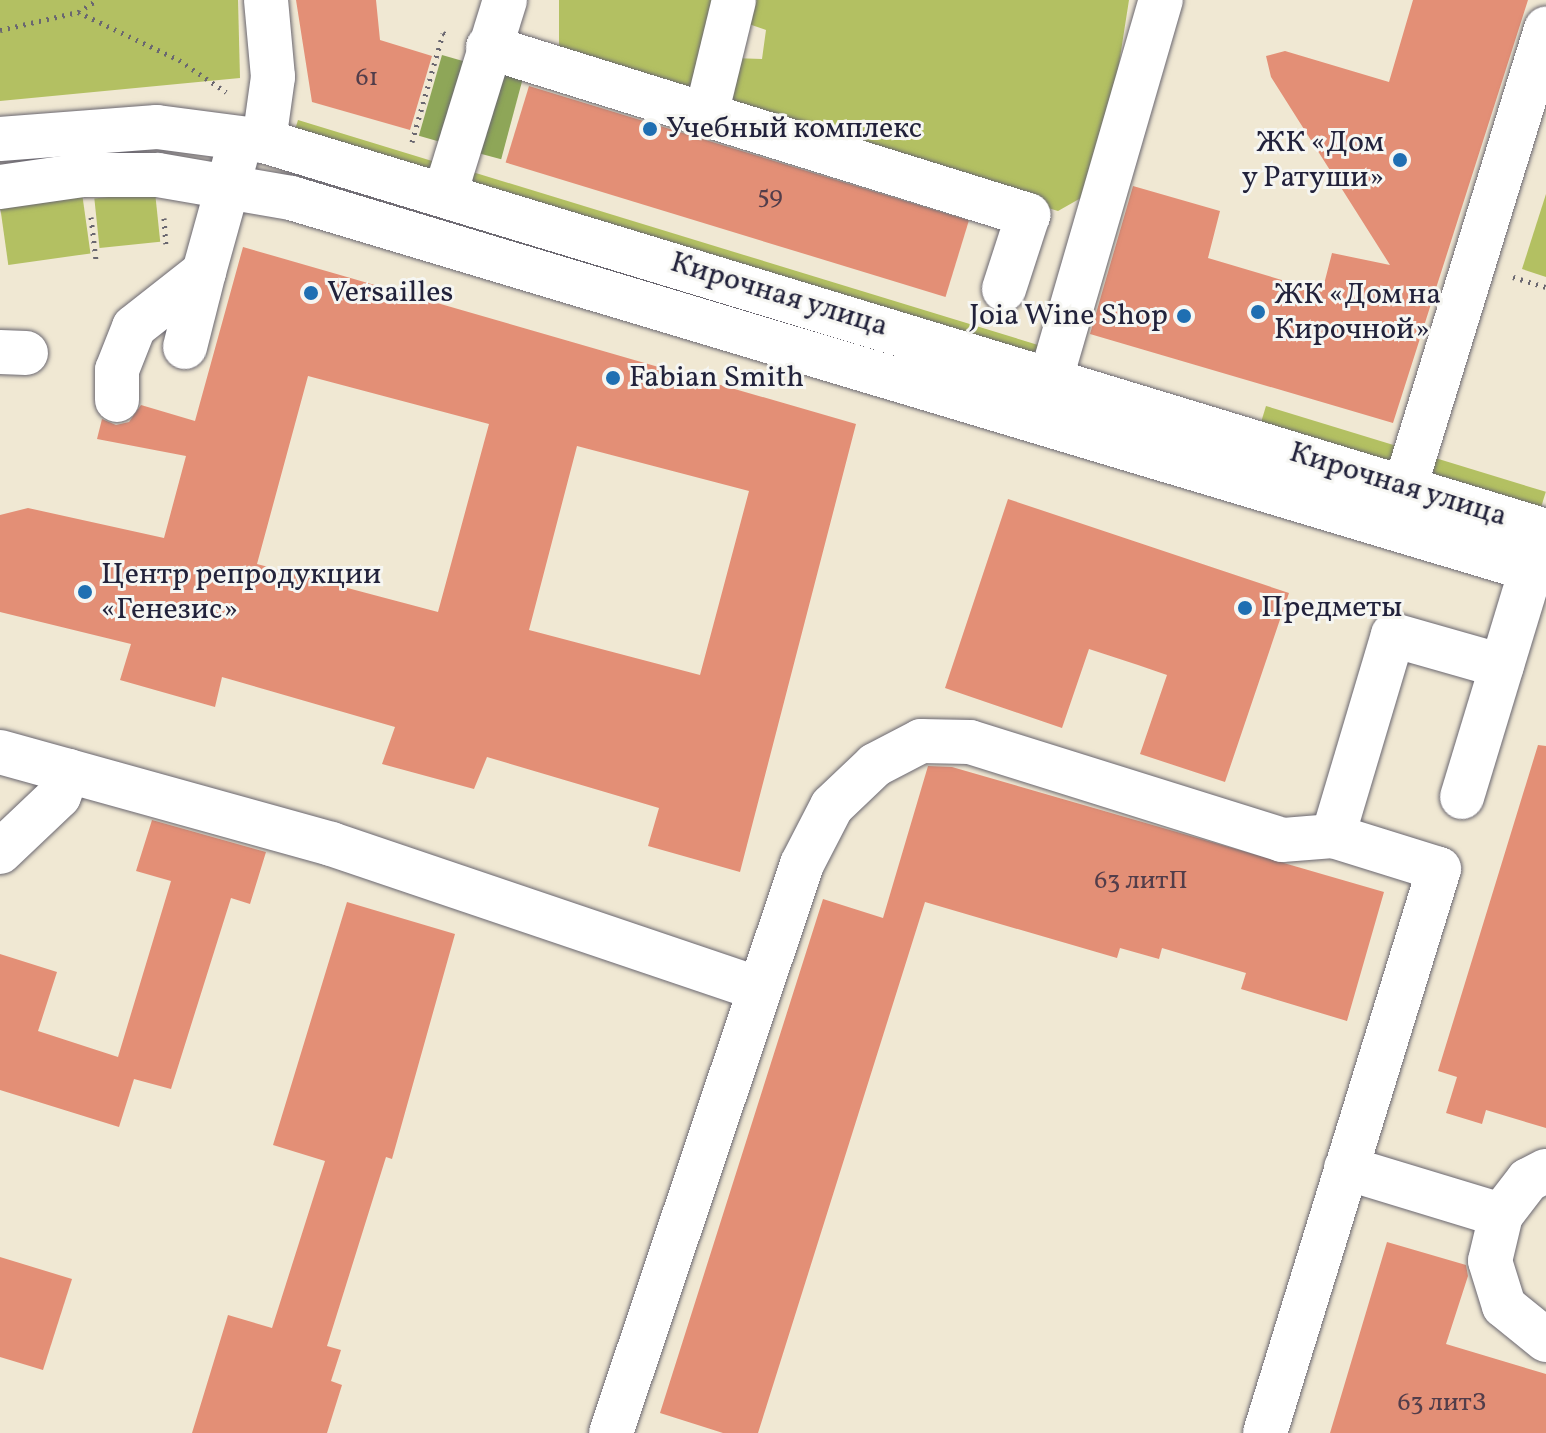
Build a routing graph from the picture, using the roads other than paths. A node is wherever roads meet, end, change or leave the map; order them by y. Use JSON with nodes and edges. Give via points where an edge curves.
{"nodes":[{"id":1,"x":266,"y":0,"type":"edge"},
{"id":2,"x":505,"y":0,"type":"edge"},
{"id":3,"x":734,"y":0,"type":"edge"},
{"id":4,"x":1161,"y":0,"type":"edge"},
{"id":5,"x":1546,"y":29,"type":"edge"},
{"id":6,"x":488,"y":47,"type":"junction"},
{"id":7,"x":706,"y":115,"type":"junction"},
{"id":8,"x":249,"y":126,"type":"junction"},
{"id":9,"x":0,"y":139,"type":"edge"},
{"id":10,"x":229,"y":186,"type":"junction"},
{"id":11,"x":0,"y":187,"type":"edge"},
{"id":12,"x":445,"y":194,"type":"junction"},
{"id":13,"x":1028,"y":215,"type":"junction"},
{"id":14,"x":1093,"y":235,"type":"junction"},
{"id":15,"x":204,"y":272,"type":"junction"},
{"id":16,"x":1004,"y":289,"type":"dead end"},
{"id":17,"x":185,"y":347,"type":"dead end"},
{"id":18,"x":956,"y":349,"type":"junction"},
{"id":19,"x":1051,"y":378,"type":"junction"},
{"id":20,"x":942,"y":393,"type":"junction"},
{"id":21,"x":126,"y":402,"type":"dead end"},
{"id":22,"x":1399,"y":508,"type":"junction"},
{"id":23,"x":1541,"y":558,"type":"edge"},
{"id":24,"x":1502,"y":666,"type":"junction"},
{"id":25,"x":0,"y":752,"type":"edge"},
{"id":26,"x":68,"y":771,"type":"junction"},
{"id":27,"x":1462,"y":797,"type":"dead end"},
{"id":28,"x":1333,"y":836,"type":"junction"},
{"id":29,"x":0,"y":852,"type":"edge"},
{"id":30,"x":759,"y":989,"type":"junction"},
{"id":31,"x":1346,"y":1168,"type":"junction"},
{"id":32,"x":1546,"y":1171,"type":"edge"},
{"id":33,"x":1501,"y":1215,"type":"junction"},
{"id":34,"x":1546,"y":1340,"type":"edge"},
{"id":35,"x":611,"y":1433,"type":"edge"},
{"id":36,"x":1265,"y":1433,"type":"edge"}],
"edges":[{"from":1,"to":8,"type":"street","via":[[273,77]]},
{"from":2,"to":6,"type":"street"},
{"from":3,"to":7,"type":"street"},
{"from":4,"to":14,"type":"street"},
{"from":5,"to":22,"type":"street"},
{"from":6,"to":7,"type":"street"},
{"from":6,"to":12,"type":"street"},
{"from":7,"to":13,"type":"street"},
{"from":8,"to":9,"type":"street","name":"Кирочная улица"},
{"from":8,"to":10,"type":"street"},
{"from":8,"to":12,"type":"street","name":"Кирочная улица"},
{"from":10,"to":11,"type":"street","name":"Кирочная улица","via":[[143,175],[83,175]]},
{"from":10,"to":15,"type":"street"},
{"from":10,"to":20,"type":"street","name":"Кирочная улица","via":[[306,202]]},
{"from":12,"to":18,"type":"street","name":"Кирочная улица"},
{"from":13,"to":14,"type":"street"},
{"from":13,"to":16,"type":"street"},
{"from":14,"to":19,"type":"street"},
{"from":15,"to":17,"type":"street"},
{"from":15,"to":21,"type":"street","via":[[134,327]]},
{"from":18,"to":19,"type":"street","name":"Кирочная улица"},
{"from":18,"to":20,"type":"street"},
{"from":19,"to":22,"type":"street","name":"Кирочная улица"},
{"from":20,"to":22,"type":"street","name":"Кирочная улица"},
{"from":22,"to":23,"type":"street","name":"Кирочная улица"},
{"from":23,"to":24,"type":"street"},
{"from":24,"to":27,"type":"street"},
{"from":24,"to":28,"type":"street","via":[[1393,635]]},
{"from":25,"to":26,"type":"street"},
{"from":26,"to":29,"type":"street","via":[[59,796]]},
{"from":26,"to":30,"type":"street","via":[[331,844]]},
{"from":28,"to":30,"type":"street","via":[[1282,840],[970,742],[921,741],[875,765],[832,806],[802,864]]},
{"from":28,"to":31,"type":"street","via":[[1439,869]]},
{"from":30,"to":35,"type":"street"},
{"from":31,"to":33,"type":"street"},
{"from":31,"to":36,"type":"street"},
{"from":32,"to":33,"type":"street","via":[[1528,1180]]},
{"from":33,"to":34,"type":"street","via":[[1490,1261],[1504,1306]]}]}
